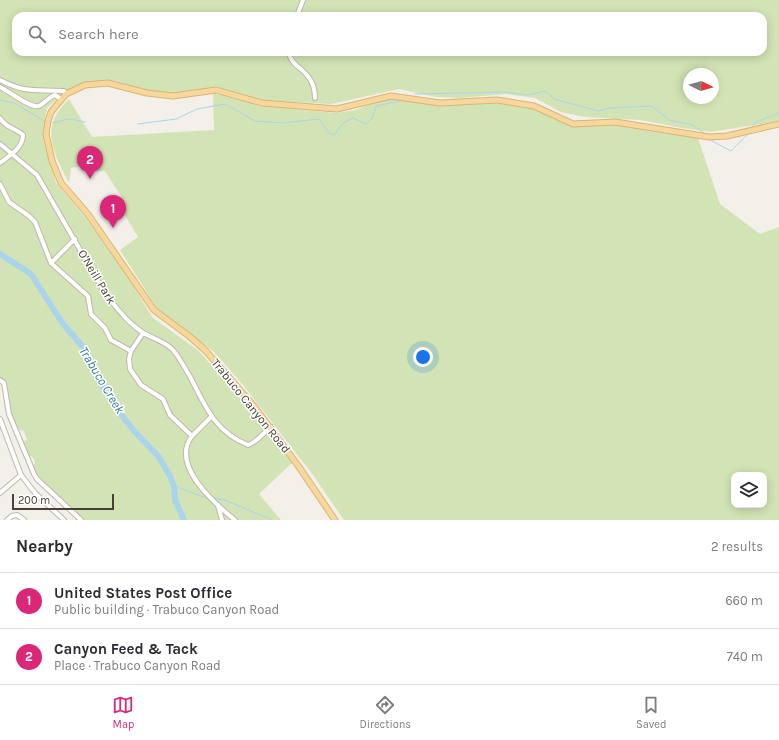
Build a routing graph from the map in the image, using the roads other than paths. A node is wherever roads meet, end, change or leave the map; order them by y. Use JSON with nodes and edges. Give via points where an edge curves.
{"nodes":[{"id":1,"x":302,"y":0,"type":"edge"},
{"id":2,"x":298,"y":12,"type":"edge"},
{"id":3,"x":290,"y":56,"type":"edge"},
{"id":4,"x":1,"y":81,"type":"edge"},
{"id":5,"x":0,"y":87,"type":"edge"},
{"id":6,"x":51,"y":91,"type":"junction"},
{"id":7,"x":66,"y":94,"type":"junction"},
{"id":8,"x":52,"y":96,"type":"junction"},
{"id":9,"x":315,"y":98,"type":"dead end"},
{"id":10,"x":60,"y":100,"type":"junction"},
{"id":11,"x":0,"y":118,"type":"edge"},
{"id":12,"x":779,"y":124,"type":"edge"},
{"id":13,"x":0,"y":144,"type":"edge"},
{"id":14,"x":12,"y":153,"type":"junction"},
{"id":15,"x":0,"y":163,"type":"edge"},
{"id":16,"x":0,"y":184,"type":"edge"},
{"id":17,"x":75,"y":239,"type":"junction"},
{"id":18,"x":51,"y":263,"type":"junction"},
{"id":19,"x":143,"y":333,"type":"junction"},
{"id":20,"x":131,"y":351,"type":"junction"},
{"id":21,"x":0,"y":380,"type":"edge"},
{"id":22,"x":211,"y":417,"type":"junction"},
{"id":23,"x":0,"y":419,"type":"edge"},
{"id":24,"x":270,"y":427,"type":"junction"},
{"id":25,"x":192,"y":436,"type":"junction"},
{"id":26,"x":21,"y":475,"type":"junction"},
{"id":27,"x":0,"y":493,"type":"edge"},
{"id":28,"x":218,"y":505,"type":"junction"},
{"id":29,"x":7,"y":520,"type":"edge"},
{"id":30,"x":24,"y":520,"type":"edge"},
{"id":31,"x":64,"y":520,"type":"edge"},
{"id":32,"x":81,"y":520,"type":"edge"},
{"id":33,"x":222,"y":520,"type":"edge"},
{"id":34,"x":235,"y":520,"type":"edge"},
{"id":35,"x":335,"y":520,"type":"edge"}],
"edges":[{"from":1,"to":2,"type":"street"},
{"from":3,"to":9,"type":"street","via":[[293,63],[303,69],[312,81]]},
{"from":4,"to":6,"type":"street","via":[[29,91]]},
{"from":5,"to":8,"type":"street","via":[[34,106],[39,106]]},
{"from":6,"to":7,"type":"street","via":[[64,91]]},
{"from":6,"to":8,"type":"street"},
{"from":7,"to":10,"type":"main road","name":"Trabuco Canyon Road"},
{"from":7,"to":12,"type":"main road","name":"Trabuco Canyon Road","via":[[85,85],[108,82],[147,93],[173,96],[216,90],[262,103],[338,109],[391,96],[440,103],[497,100],[534,106],[573,124],[615,122],[709,137],[727,136]]},
{"from":8,"to":10,"type":"street","via":[[55,95]]},
{"from":10,"to":24,"type":"main road","name":"Trabuco Canyon Road","via":[[50,116],[46,134],[52,161],[61,183],[87,212],[154,310],[205,350]]},
{"from":11,"to":14,"type":"street","via":[[5,125],[23,136],[21,145]]},
{"from":13,"to":14,"type":"street","name":"O'Neill Park"},
{"from":14,"to":15,"type":"street"},
{"from":14,"to":17,"type":"street","name":"O'Neill Park","via":[[37,176]]},
{"from":16,"to":18,"type":"street","via":[[9,202],[35,222]]},
{"from":17,"to":18,"type":"street"},
{"from":17,"to":19,"type":"street","name":"O'Neill Park","via":[[106,295]]},
{"from":18,"to":20,"type":"street","via":[[88,296],[91,314],[105,328],[111,340]]},
{"from":19,"to":20,"type":"street"},
{"from":19,"to":22,"type":"street","name":"O'Neill Park","via":[[173,349]]},
{"from":20,"to":25,"type":"street","via":[[129,363],[137,381],[163,399],[170,415]]},
{"from":21,"to":32,"type":"street","via":[[4,383],[9,414],[34,474]]},
{"from":22,"to":24,"type":"street","name":"O'Neill Park","via":[[227,434],[248,445],[254,443]]},
{"from":22,"to":25,"type":"street"},
{"from":23,"to":26,"type":"street"},
{"from":24,"to":35,"type":"main road","name":"Trabuco Canyon Road"},
{"from":25,"to":28,"type":"street","via":[[187,448],[189,468],[194,478]]},
{"from":26,"to":27,"type":"street"},
{"from":26,"to":31,"type":"street","via":[[35,493]]},
{"from":28,"to":33,"type":"street"},
{"from":28,"to":34,"type":"street"},
{"from":29,"to":30,"type":"street","via":[[17,515]]}]}
